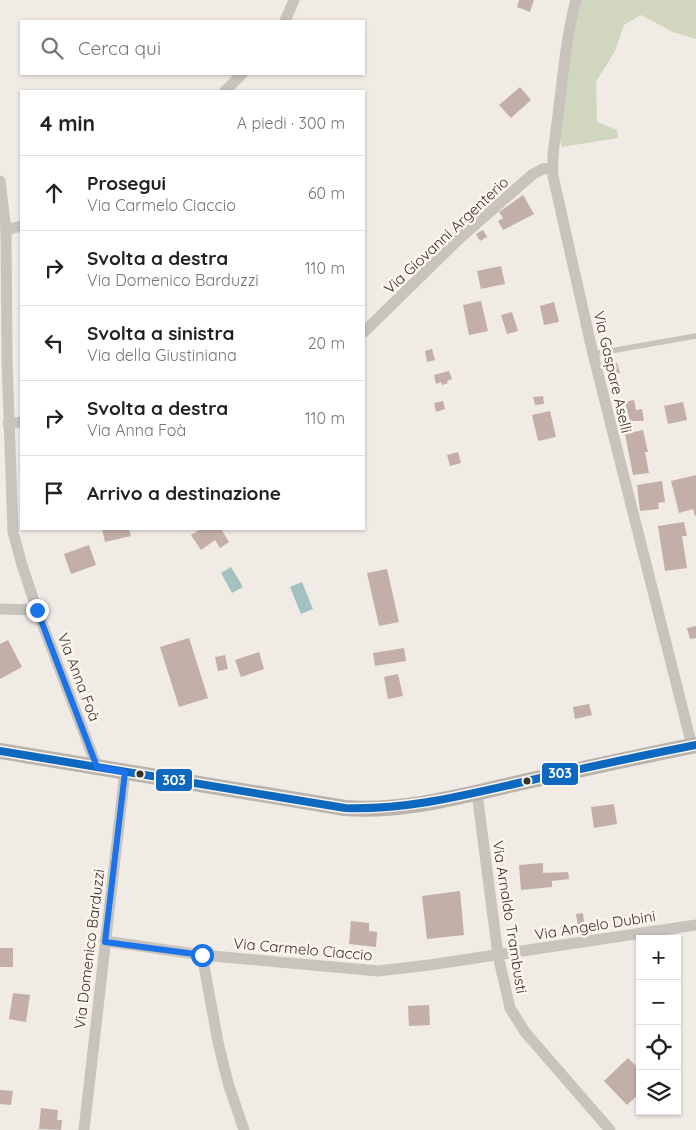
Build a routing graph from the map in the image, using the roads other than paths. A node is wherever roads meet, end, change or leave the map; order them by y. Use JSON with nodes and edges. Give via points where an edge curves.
{"nodes":[{"id":1,"x":294,"y":0,"type":"edge"},
{"id":2,"x":576,"y":0,"type":"edge"},
{"id":3,"x":284,"y":20,"type":"edge"},
{"id":4,"x":241,"y":75,"type":"edge"},
{"id":5,"x":226,"y":90,"type":"edge"},
{"id":6,"x":552,"y":168,"type":"junction"},
{"id":7,"x":0,"y":181,"type":"edge"},
{"id":8,"x":20,"y":226,"type":"edge"},
{"id":9,"x":6,"y":230,"type":"junction"},
{"id":10,"x":365,"y":331,"type":"edge"},
{"id":11,"x":696,"y":336,"type":"edge"},
{"id":12,"x":593,"y":354,"type":"junction"},
{"id":13,"x":20,"y":422,"type":"edge"},
{"id":14,"x":8,"y":424,"type":"junction"},
{"id":15,"x":0,"y":609,"type":"edge"},
{"id":16,"x":37,"y":610,"type":"junction"},
{"id":17,"x":694,"y":746,"type":"edge"},
{"id":18,"x":0,"y":751,"type":"edge"},
{"id":19,"x":97,"y":767,"type":"junction"},
{"id":20,"x":125,"y":772,"type":"junction"},
{"id":21,"x":477,"y":793,"type":"junction"},
{"id":22,"x":696,"y":924,"type":"edge"},
{"id":23,"x":105,"y":942,"type":"junction"},
{"id":24,"x":202,"y":955,"type":"junction"},
{"id":25,"x":498,"y":955,"type":"junction"},
{"id":26,"x":84,"y":1130,"type":"edge"},
{"id":27,"x":244,"y":1130,"type":"edge"},
{"id":28,"x":610,"y":1130,"type":"edge"}],
"edges":[{"from":1,"to":3,"type":"street"},
{"from":2,"to":6,"type":"street","name":"Via Gaspare Aselli","via":[[564,66]]},
{"from":4,"to":5,"type":"street"},
{"from":6,"to":10,"type":"street","name":"Via Giovanni Argenterio","via":[[540,170],[526,180],[460,238]]},
{"from":6,"to":12,"type":"street","name":"Via Gaspare Aselli"},
{"from":7,"to":9,"type":"street","name":"Via Anna Foà"},
{"from":8,"to":9,"type":"street"},
{"from":9,"to":14,"type":"street","name":"Via Anna Foà"},
{"from":11,"to":12,"type":"lane"},
{"from":12,"to":17,"type":"street","name":"Via Gaspare Aselli"},
{"from":13,"to":14,"type":"street"},
{"from":14,"to":16,"type":"street","name":"Via Anna Foà","via":[[13,532]]},
{"from":15,"to":16,"type":"street"},
{"from":16,"to":19,"type":"street","name":"Via Anna Foà"},
{"from":17,"to":21,"type":"street"},
{"from":18,"to":19,"type":"street"},
{"from":19,"to":20,"type":"street"},
{"from":20,"to":21,"type":"street","via":[[362,810],[406,807]]},
{"from":20,"to":23,"type":"street","name":"Via Domenico Barduzzi"},
{"from":21,"to":25,"type":"street","name":"Via Arnaldo Trambusti"},
{"from":22,"to":25,"type":"street","name":"Via Angelo Dubini"},
{"from":23,"to":24,"type":"street","name":"Via Carmelo Ciaccio"},
{"from":23,"to":26,"type":"street","name":"Via Domenico Barduzzi"},
{"from":24,"to":25,"type":"street","name":"Via Carmelo Ciaccio","via":[[372,971]]},
{"from":24,"to":27,"type":"street","via":[[218,1042]]},
{"from":25,"to":28,"type":"street","name":"Via Arnaldo Trambusti","via":[[506,998],[517,1022]]}]}
